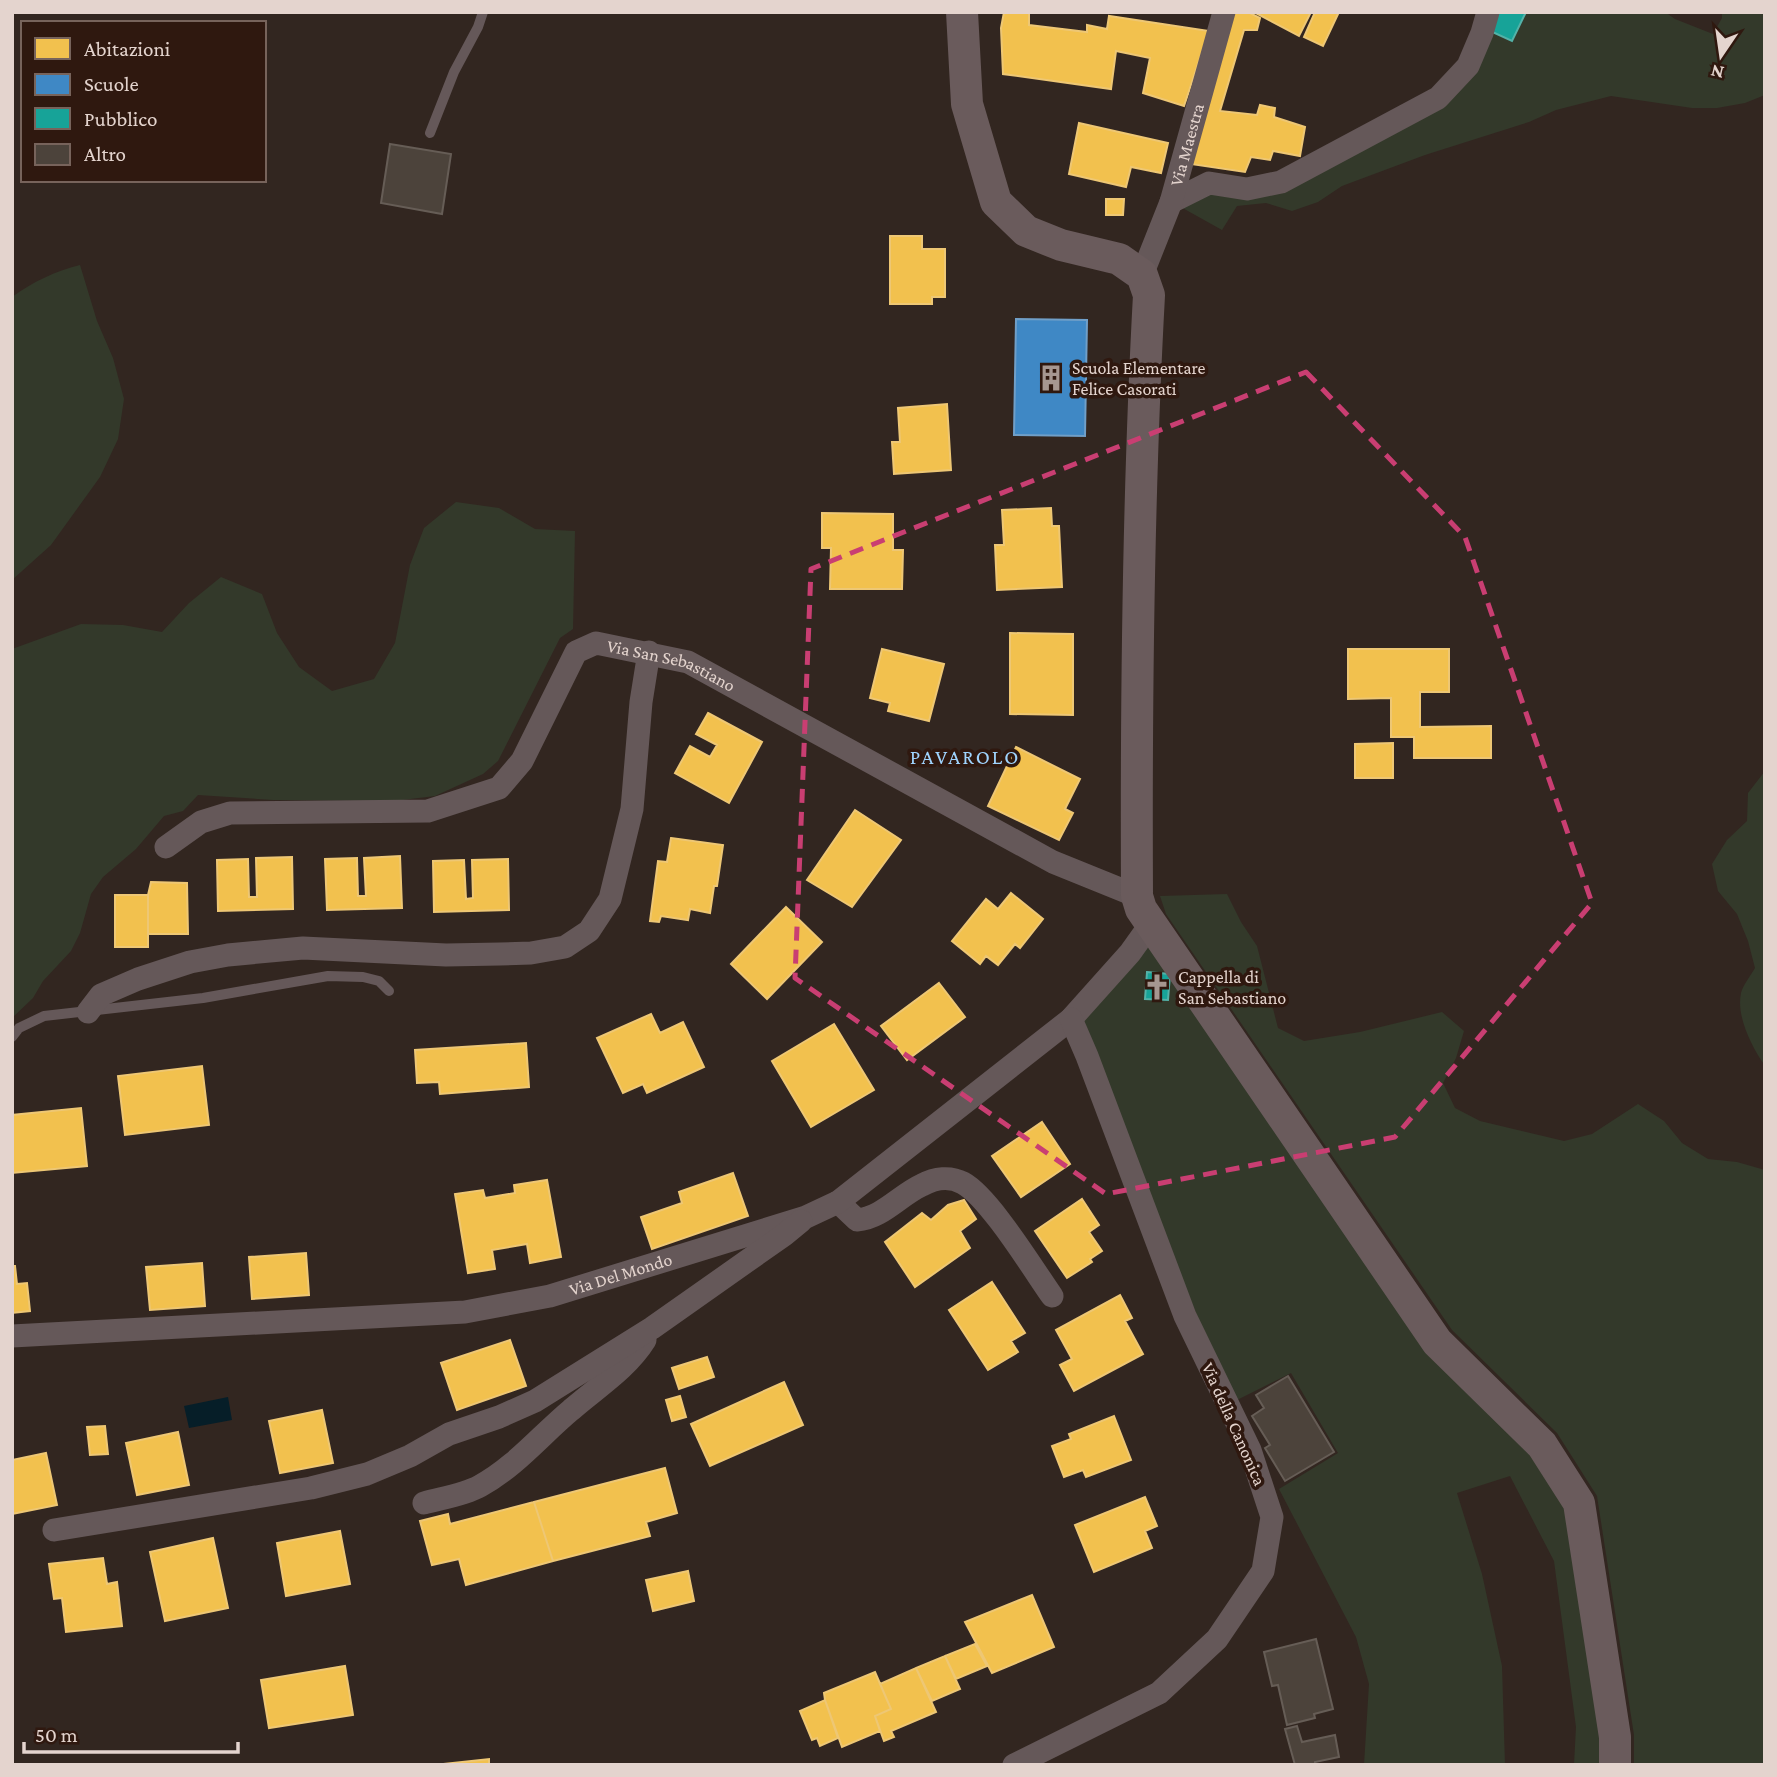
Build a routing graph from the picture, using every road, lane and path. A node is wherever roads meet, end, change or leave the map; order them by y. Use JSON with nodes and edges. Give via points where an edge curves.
{"nodes":[{"id":1,"x":483,"y":12,"type":"edge"},
{"id":2,"x":962,"y":12,"type":"edge"},
{"id":3,"x":1224,"y":12,"type":"edge"},
{"id":4,"x":1488,"y":12,"type":"edge"},
{"id":5,"x":430,"y":133,"type":"dead end"},
{"id":6,"x":1171,"y":202,"type":"junction"},
{"id":7,"x":1142,"y":275,"type":"junction"},
{"id":8,"x":649,"y":652,"type":"junction"},
{"id":9,"x":166,"y":847,"type":"dead end"},
{"id":10,"x":1137,"y":896,"type":"junction"},
{"id":11,"x":1150,"y":925,"type":"junction"},
{"id":12,"x":389,"y":991,"type":"dead end"},
{"id":13,"x":88,"y":1012,"type":"junction"},
{"id":14,"x":1071,"y":1019,"type":"junction"},
{"id":15,"x":12,"y":1037,"type":"edge"},
{"id":16,"x":838,"y":1202,"type":"junction"},
{"id":17,"x":806,"y":1217,"type":"junction"},
{"id":18,"x":1052,"y":1296,"type":"dead end"},
{"id":19,"x":652,"y":1328,"type":"junction"},
{"id":20,"x":12,"y":1336,"type":"edge"},
{"id":21,"x":424,"y":1503,"type":"dead end"},
{"id":22,"x":54,"y":1530,"type":"dead end"},
{"id":23,"x":1014,"y":1765,"type":"edge"},
{"id":24,"x":1615,"y":1765,"type":"edge"}],
"edges":[{"from":1,"to":5,"type":"lane"},
{"from":2,"to":7,"type":"street","via":[[967,104],[996,202],[1026,230],[1061,245],[1119,259]]},
{"from":3,"to":6,"type":"street","name":"Via Maestra"},
{"from":4,"to":6,"type":"street","via":[[1468,66],[1438,98],[1282,182],[1247,189],[1209,183]]},
{"from":6,"to":7,"type":"street","name":"Via Maestra"},
{"from":7,"to":10,"type":"street","via":[[1149,295],[1137,620]]},
{"from":8,"to":9,"type":"street","name":"Via San Sebastiano","via":[[596,643],[576,652],[522,761],[499,788],[428,811],[230,813],[201,822]]},
{"from":8,"to":10,"type":"street","name":"Via San Sebastiano","via":[[688,662],[1054,862]]},
{"from":8,"to":13,"type":"street","via":[[632,809],[610,899],[589,931],[565,947],[500,954],[303,948],[228,955],[138,979],[101,995]]},
{"from":10,"to":11,"type":"street"},
{"from":11,"to":14,"type":"street","name":"Via Del Mondo"},
{"from":11,"to":24,"type":"street","via":[[1437,1342],[1542,1445],[1579,1503],[1615,1737]]},
{"from":12,"to":13,"type":"lane","via":[[379,981],[363,977],[328,976]]},
{"from":13,"to":15,"type":"lane","via":[[35,1019]]},
{"from":14,"to":16,"type":"street","name":"Via Del Mondo"},
{"from":14,"to":23,"type":"street","name":"Via della Canonica","via":[[1185,1316],[1250,1450],[1272,1517],[1263,1571],[1217,1639],[1160,1693]]},
{"from":16,"to":17,"type":"street","name":"Via Del Mondo"},
{"from":16,"to":18,"type":"street","via":[[857,1220],[869,1219],[922,1184],[942,1178],[961,1181],[979,1194]]},
{"from":17,"to":19,"type":"street"},
{"from":17,"to":20,"type":"street","name":"Via Del Mondo","via":[[550,1296],[465,1312]]},
{"from":19,"to":21,"type":"street","via":[[639,1350],[508,1468],[478,1488]]},
{"from":19,"to":22,"type":"street","via":[[535,1401],[449,1434],[367,1474],[311,1488]]}]}
